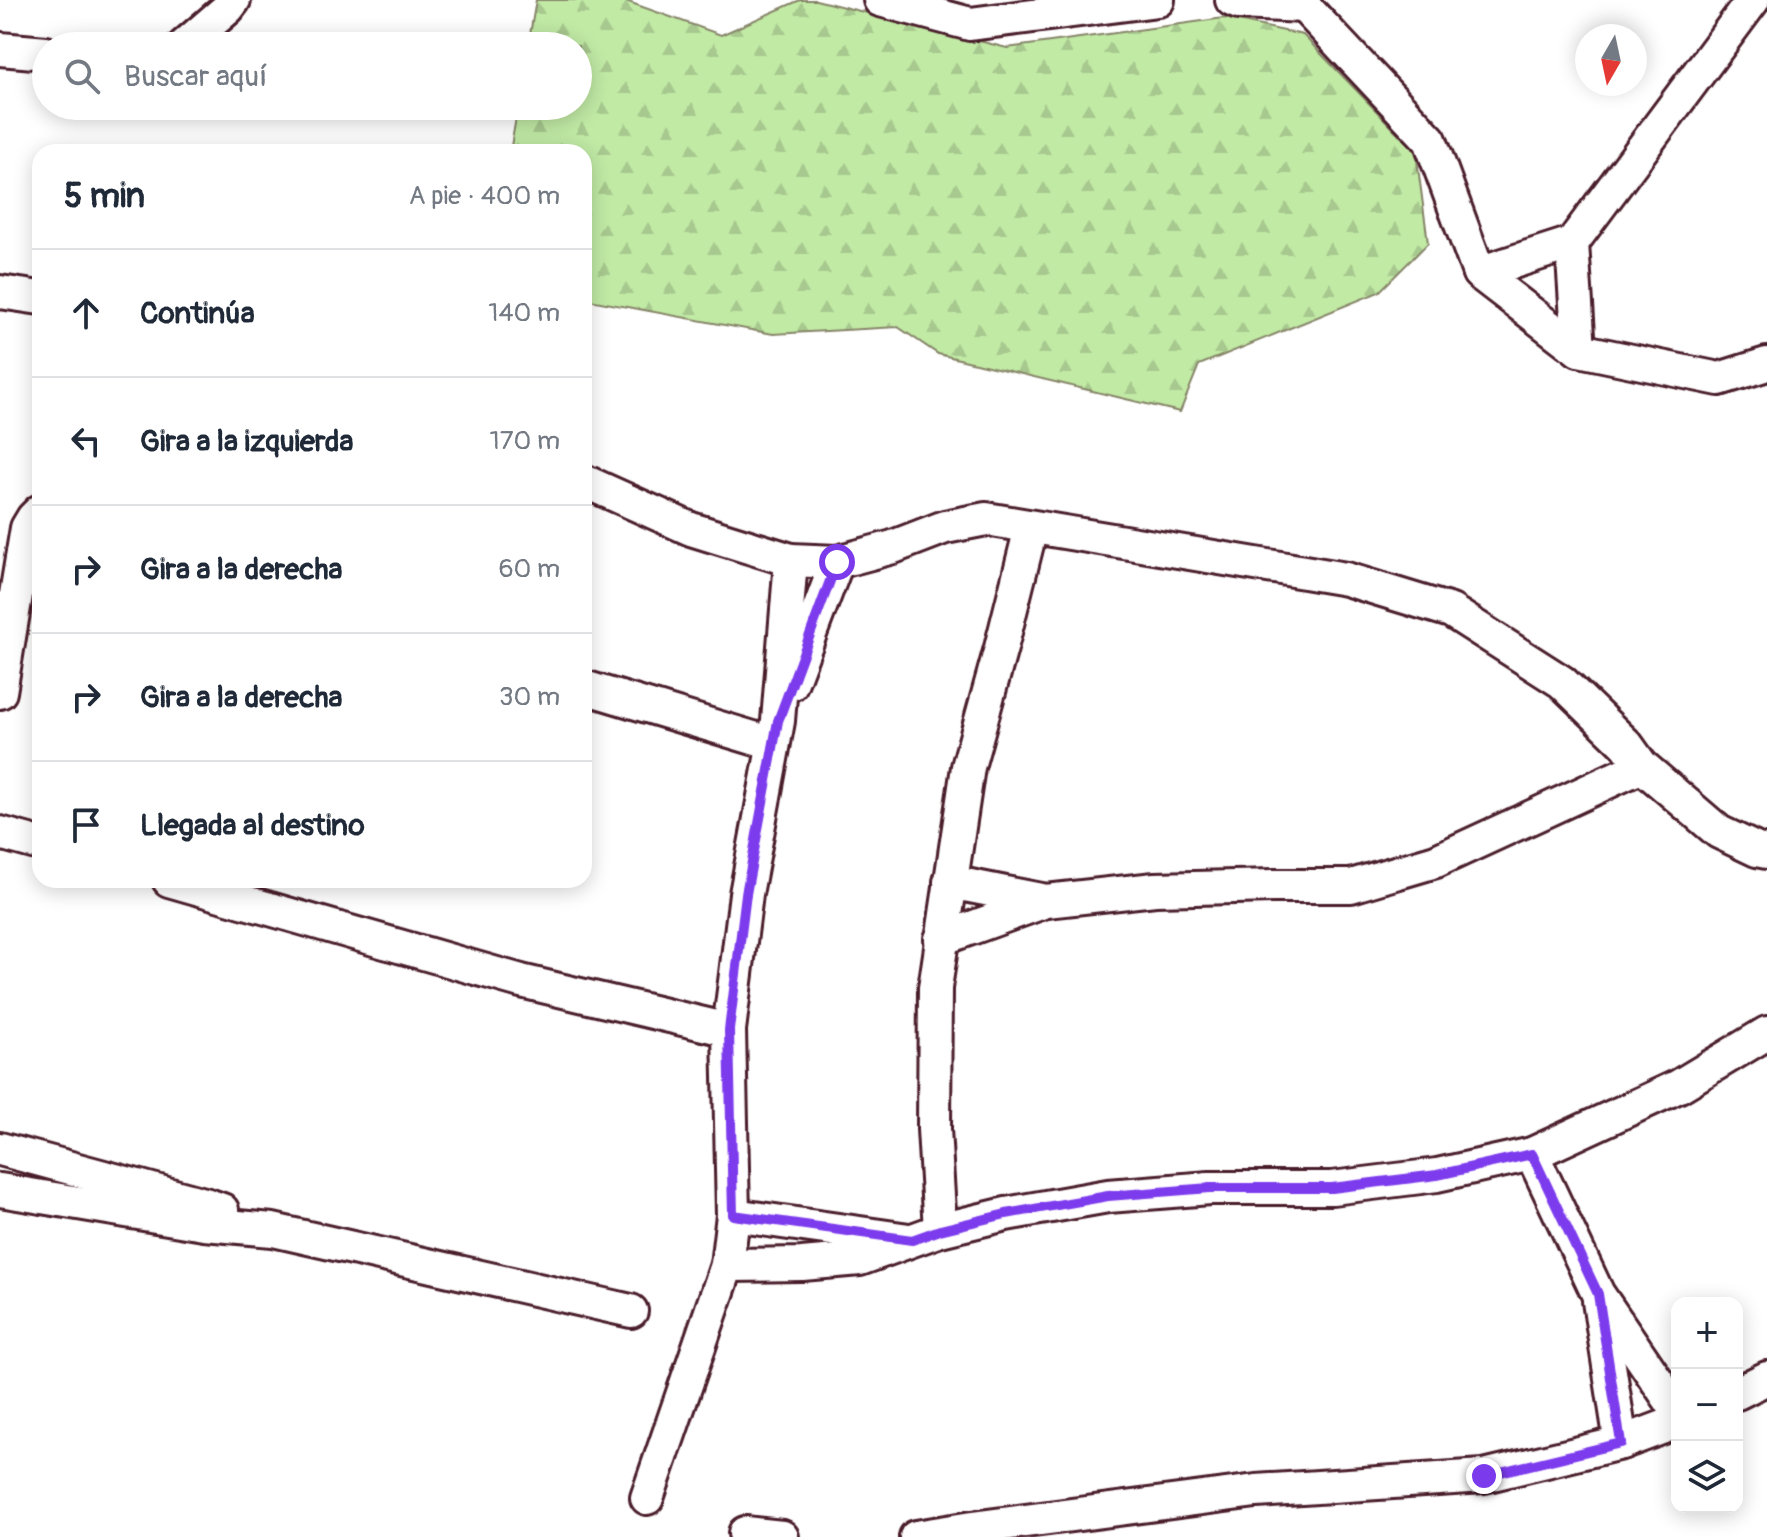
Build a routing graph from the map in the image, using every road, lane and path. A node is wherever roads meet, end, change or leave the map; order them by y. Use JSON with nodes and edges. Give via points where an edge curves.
{"nodes":[{"id":1,"x":234,"y":0,"type":"edge"},
{"id":2,"x":880,"y":0,"type":"edge"},
{"id":3,"x":1158,"y":0,"type":"edge"},
{"id":4,"x":1232,"y":0,"type":"edge"},
{"id":5,"x":1753,"y":0,"type":"edge"},
{"id":6,"x":1304,"y":3,"type":"edge"},
{"id":7,"x":200,"y":32,"type":"edge"},
{"id":8,"x":0,"y":49,"type":"edge"},
{"id":9,"x":32,"y":52,"type":"edge"},
{"id":10,"x":1572,"y":243,"type":"junction"},
{"id":11,"x":1479,"y":273,"type":"junction"},
{"id":12,"x":0,"y":292,"type":"edge"},
{"id":13,"x":32,"y":297,"type":"edge"},
{"id":14,"x":1579,"y":350,"type":"junction"},
{"id":15,"x":1767,"y":364,"type":"edge"},
{"id":16,"x":592,"y":485,"type":"edge"},
{"id":17,"x":32,"y":520,"type":"edge"},
{"id":18,"x":1031,"y":528,"type":"junction"},
{"id":19,"x":791,"y":560,"type":"junction"},
{"id":20,"x":837,"y":562,"type":"junction"},
{"id":21,"x":592,"y":689,"type":"edge"},
{"id":22,"x":0,"y":692,"type":"edge"},
{"id":23,"x":775,"y":732,"type":"junction"},
{"id":24,"x":1642,"y":766,"type":"junction"},
{"id":25,"x":0,"y":833,"type":"edge"},
{"id":26,"x":32,"y":842,"type":"edge"},
{"id":27,"x":1767,"y":852,"type":"edge"},
{"id":28,"x":950,"y":882,"type":"junction"},
{"id":29,"x":197,"y":888,"type":"edge"},
{"id":30,"x":1046,"y":901,"type":"junction"},
{"id":31,"x":941,"y":939,"type":"junction"},
{"id":32,"x":729,"y":1030,"type":"junction"},
{"id":33,"x":1767,"y":1033,"type":"edge"},
{"id":34,"x":0,"y":1149,"type":"edge"},
{"id":35,"x":1532,"y":1154,"type":"junction"},
{"id":36,"x":0,"y":1190,"type":"edge"},
{"id":37,"x":733,"y":1215,"type":"junction"},
{"id":38,"x":273,"y":1230,"type":"junction"},
{"id":39,"x":926,"y":1235,"type":"junction"},
{"id":40,"x":727,"y":1265,"type":"junction"},
{"id":41,"x":1598,"y":1294,"type":"junction"},
{"id":42,"x":631,"y":1311,"type":"dead end"},
{"id":43,"x":1767,"y":1378,"type":"edge"},
{"id":44,"x":1743,"y":1390,"type":"edge"},
{"id":45,"x":1671,"y":1401,"type":"edge"},
{"id":46,"x":1671,"y":1424,"type":"edge"},
{"id":47,"x":1621,"y":1443,"type":"junction"},
{"id":48,"x":647,"y":1498,"type":"dead end"},
{"id":49,"x":745,"y":1533,"type":"dead end"},
{"id":50,"x":782,"y":1537,"type":"edge"},
{"id":51,"x":916,"y":1537,"type":"edge"}],
"edges":[{"from":1,"to":7,"type":"street"},
{"from":2,"to":3,"type":"street","via":[[970,24]]},
{"from":4,"to":6,"type":"street"},
{"from":5,"to":10,"type":"street"},
{"from":6,"to":11,"type":"street","via":[[1430,140]]},
{"from":8,"to":9,"type":"street"},
{"from":10,"to":11,"type":"street"},
{"from":10,"to":14,"type":"street"},
{"from":11,"to":14,"type":"street"},
{"from":12,"to":13,"type":"street"},
{"from":14,"to":15,"type":"street","via":[[1719,379]]},
{"from":16,"to":19,"type":"street","via":[[691,529]]},
{"from":17,"to":22,"type":"street"},
{"from":18,"to":20,"type":"street","via":[[986,519]]},
{"from":18,"to":24,"type":"street","via":[[1346,579],[1451,611],[1562,682]]},
{"from":18,"to":28,"type":"street","via":[[968,767]]},
{"from":19,"to":20,"type":"street"},
{"from":19,"to":23,"type":"street"},
{"from":20,"to":23,"type":"street"},
{"from":21,"to":23,"type":"street"},
{"from":23,"to":32,"type":"street"},
{"from":24,"to":27,"type":"street","via":[[1719,832]]},
{"from":24,"to":30,"type":"street","via":[[1436,861],[1351,886],[1155,889]]},
{"from":25,"to":26,"type":"street"},
{"from":28,"to":30,"type":"street"},
{"from":28,"to":31,"type":"street"},
{"from":29,"to":32,"type":"street","via":[[521,981]]},
{"from":30,"to":31,"type":"street"},
{"from":31,"to":39,"type":"street"},
{"from":32,"to":37,"type":"street"},
{"from":33,"to":35,"type":"street","via":[[1679,1086]]},
{"from":34,"to":38,"type":"street","via":[[208,1205]]},
{"from":35,"to":39,"type":"street","via":[[1437,1175],[1332,1188],[1210,1188],[1108,1196]]},
{"from":35,"to":41,"type":"street"},
{"from":36,"to":38,"type":"street","via":[[204,1224]]},
{"from":37,"to":39,"type":"street"},
{"from":37,"to":40,"type":"street"},
{"from":38,"to":42,"type":"street"},
{"from":39,"to":40,"type":"street","via":[[860,1259]]},
{"from":40,"to":48,"type":"street"},
{"from":41,"to":45,"type":"street"},
{"from":41,"to":47,"type":"street"},
{"from":43,"to":44,"type":"street"},
{"from":46,"to":47,"type":"street"},
{"from":47,"to":51,"type":"street","via":[[1484,1476],[1256,1491]]},
{"from":49,"to":50,"type":"street"}]}
